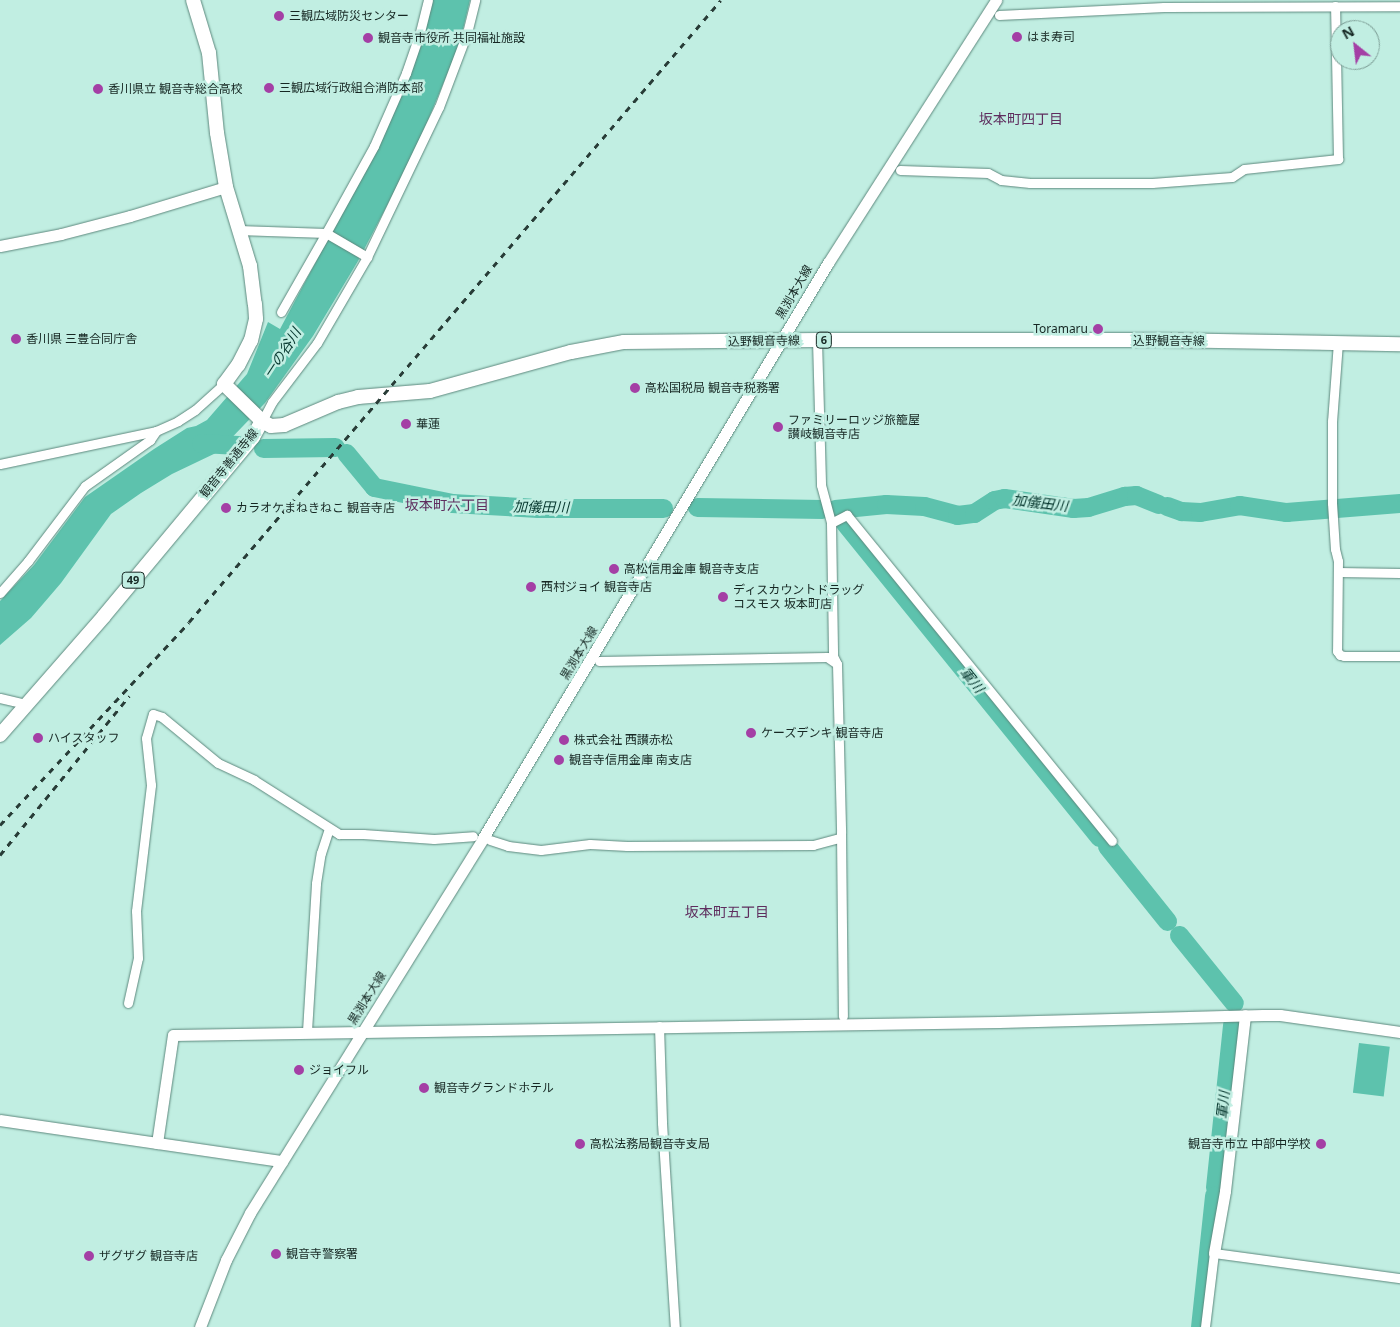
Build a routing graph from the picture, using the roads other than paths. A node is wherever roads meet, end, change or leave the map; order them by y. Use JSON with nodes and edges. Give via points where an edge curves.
{"nodes":[{"id":1,"x":193,"y":0,"type":"edge"},
{"id":2,"x":428,"y":0,"type":"edge"},
{"id":3,"x":475,"y":0,"type":"edge"},
{"id":4,"x":996,"y":0,"type":"edge"},
{"id":5,"x":1335,"y":6,"type":"junction"},
{"id":6,"x":1400,"y":6,"type":"edge"},
{"id":7,"x":999,"y":15,"type":"dead end"},
{"id":8,"x":900,"y":170,"type":"dead end"},
{"id":9,"x":226,"y":187,"type":"junction"},
{"id":10,"x":238,"y":230,"type":"junction"},
{"id":11,"x":326,"y":233,"type":"junction"},
{"id":12,"x":0,"y":246,"type":"edge"},
{"id":13,"x":367,"y":257,"type":"junction"},
{"id":14,"x":280,"y":312,"type":"dead end"},
{"id":15,"x":817,"y":340,"type":"junction"},
{"id":16,"x":781,"y":341,"type":"junction"},
{"id":17,"x":1338,"y":342,"type":"junction"},
{"id":18,"x":1400,"y":344,"type":"edge"},
{"id":19,"x":227,"y":387,"type":"junction"},
{"id":20,"x":259,"y":419,"type":"junction"},
{"id":21,"x":156,"y":431,"type":"junction"},
{"id":22,"x":0,"y":464,"type":"edge"},
{"id":23,"x":832,"y":523,"type":"junction"},
{"id":24,"x":1338,"y":572,"type":"junction"},
{"id":25,"x":1400,"y":574,"type":"edge"},
{"id":26,"x":0,"y":593,"type":"edge"},
{"id":27,"x":1400,"y":656,"type":"edge"},
{"id":28,"x":599,"y":661,"type":"dead end"},
{"id":29,"x":837,"y":664,"type":"junction"},
{"id":30,"x":0,"y":698,"type":"edge"},
{"id":31,"x":27,"y":704,"type":"junction"},
{"id":32,"x":0,"y":735,"type":"edge"},
{"id":33,"x":329,"y":828,"type":"junction"},
{"id":34,"x":473,"y":836,"type":"dead end"},
{"id":35,"x":839,"y":838,"type":"junction"},
{"id":36,"x":490,"y":840,"type":"dead end"},
{"id":37,"x":1112,"y":841,"type":"dead end"},
{"id":38,"x":128,"y":1003,"type":"dead end"},
{"id":39,"x":1245,"y":1015,"type":"junction"},
{"id":40,"x":843,"y":1016,"type":"dead end"},
{"id":41,"x":660,"y":1026,"type":"junction"},
{"id":42,"x":306,"y":1032,"type":"junction"},
{"id":43,"x":362,"y":1032,"type":"junction"},
{"id":44,"x":1400,"y":1032,"type":"edge"},
{"id":45,"x":0,"y":1120,"type":"edge"},
{"id":46,"x":157,"y":1144,"type":"junction"},
{"id":47,"x":282,"y":1161,"type":"junction"},
{"id":48,"x":1214,"y":1253,"type":"junction"},
{"id":49,"x":1400,"y":1278,"type":"edge"},
{"id":50,"x":200,"y":1327,"type":"edge"},
{"id":51,"x":675,"y":1327,"type":"edge"},
{"id":52,"x":1205,"y":1327,"type":"edge"}],
"edges":[{"from":1,"to":9,"type":"main road","via":[[209,53]]},
{"from":2,"to":11,"type":"street","via":[[419,36],[374,146]]},
{"from":3,"to":13,"type":"street","via":[[467,33],[439,107]]},
{"from":4,"to":16,"type":"street","name":"黒渕本大線"},
{"from":5,"to":6,"type":"street"},
{"from":5,"to":7,"type":"street","via":[[1164,7]]},
{"from":5,"to":8,"type":"street","via":[[1338,159],[1244,169],[1232,177],[1152,183],[1030,183],[1001,180],[988,173]]},
{"from":9,"to":10,"type":"main road"},
{"from":9,"to":12,"type":"street","via":[[104,223]]},
{"from":10,"to":11,"type":"street"},
{"from":10,"to":19,"type":"main road","via":[[250,266],[256,319],[250,340]]},
{"from":11,"to":13,"type":"street"},
{"from":11,"to":14,"type":"street"},
{"from":13,"to":20,"type":"street","via":[[317,343]]},
{"from":15,"to":16,"type":"main road","name":"込野観音寺線","number":"6"},
{"from":15,"to":17,"type":"main road","name":"込野観音寺線","number":"6"},
{"from":15,"to":23,"type":"street","via":[[821,485]]},
{"from":16,"to":20,"type":"main road","name":"込野観音寺線","number":"6","via":[[624,342],[593,346],[430,391],[358,397],[338,402],[284,425],[271,426]]},
{"from":16,"to":43,"type":"street","name":"黒渕本大線","via":[[484,838]]},
{"from":17,"to":18,"type":"main road","name":"込野観音寺線","number":"6"},
{"from":17,"to":24,"type":"street","via":[[1332,421],[1332,508]]},
{"from":19,"to":20,"type":"main road","name":"観音寺善通寺線"},
{"from":19,"to":21,"type":"street","via":[[195,410]]},
{"from":20,"to":31,"type":"main road","name":"観音寺善通寺線","number":"49","via":[[252,437]]},
{"from":21,"to":22,"type":"street"},
{"from":21,"to":26,"type":"street","via":[[150,440],[85,486]]},
{"from":23,"to":29,"type":"street","via":[[833,656]]},
{"from":23,"to":37,"type":"street","via":[[847,515]]},
{"from":24,"to":25,"type":"street"},
{"from":24,"to":27,"type":"street","via":[[1336,645],[1340,656]]},
{"from":28,"to":29,"type":"street","via":[[827,658]]},
{"from":29,"to":35,"type":"street"},
{"from":30,"to":31,"type":"street"},
{"from":31,"to":32,"type":"main road","name":"観音寺善通寺線","number":"49"},
{"from":33,"to":34,"type":"street","via":[[339,834],[434,839]]},
{"from":33,"to":38,"type":"street","via":[[254,780],[218,763],[162,717],[153,714],[146,738],[151,785],[136,911],[138,958]]},
{"from":33,"to":42,"type":"street","via":[[316,883]]},
{"from":35,"to":36,"type":"street","via":[[813,845],[590,844],[541,850]]},
{"from":35,"to":40,"type":"street"},
{"from":39,"to":41,"type":"street"},
{"from":39,"to":44,"type":"street","via":[[1280,1015]]},
{"from":39,"to":48,"type":"street","via":[[1225,1191]]},
{"from":41,"to":43,"type":"street"},
{"from":41,"to":51,"type":"street","via":[[662,1123]]},
{"from":42,"to":43,"type":"street"},
{"from":42,"to":46,"type":"street","via":[[173,1035]]},
{"from":43,"to":47,"type":"street","name":"黒渕本大線"},
{"from":45,"to":46,"type":"street"},
{"from":46,"to":47,"type":"street"},
{"from":47,"to":50,"type":"street","name":"黒渕本大線","via":[[250,1212],[226,1260]]},
{"from":48,"to":49,"type":"street"},
{"from":48,"to":52,"type":"street"}]}
